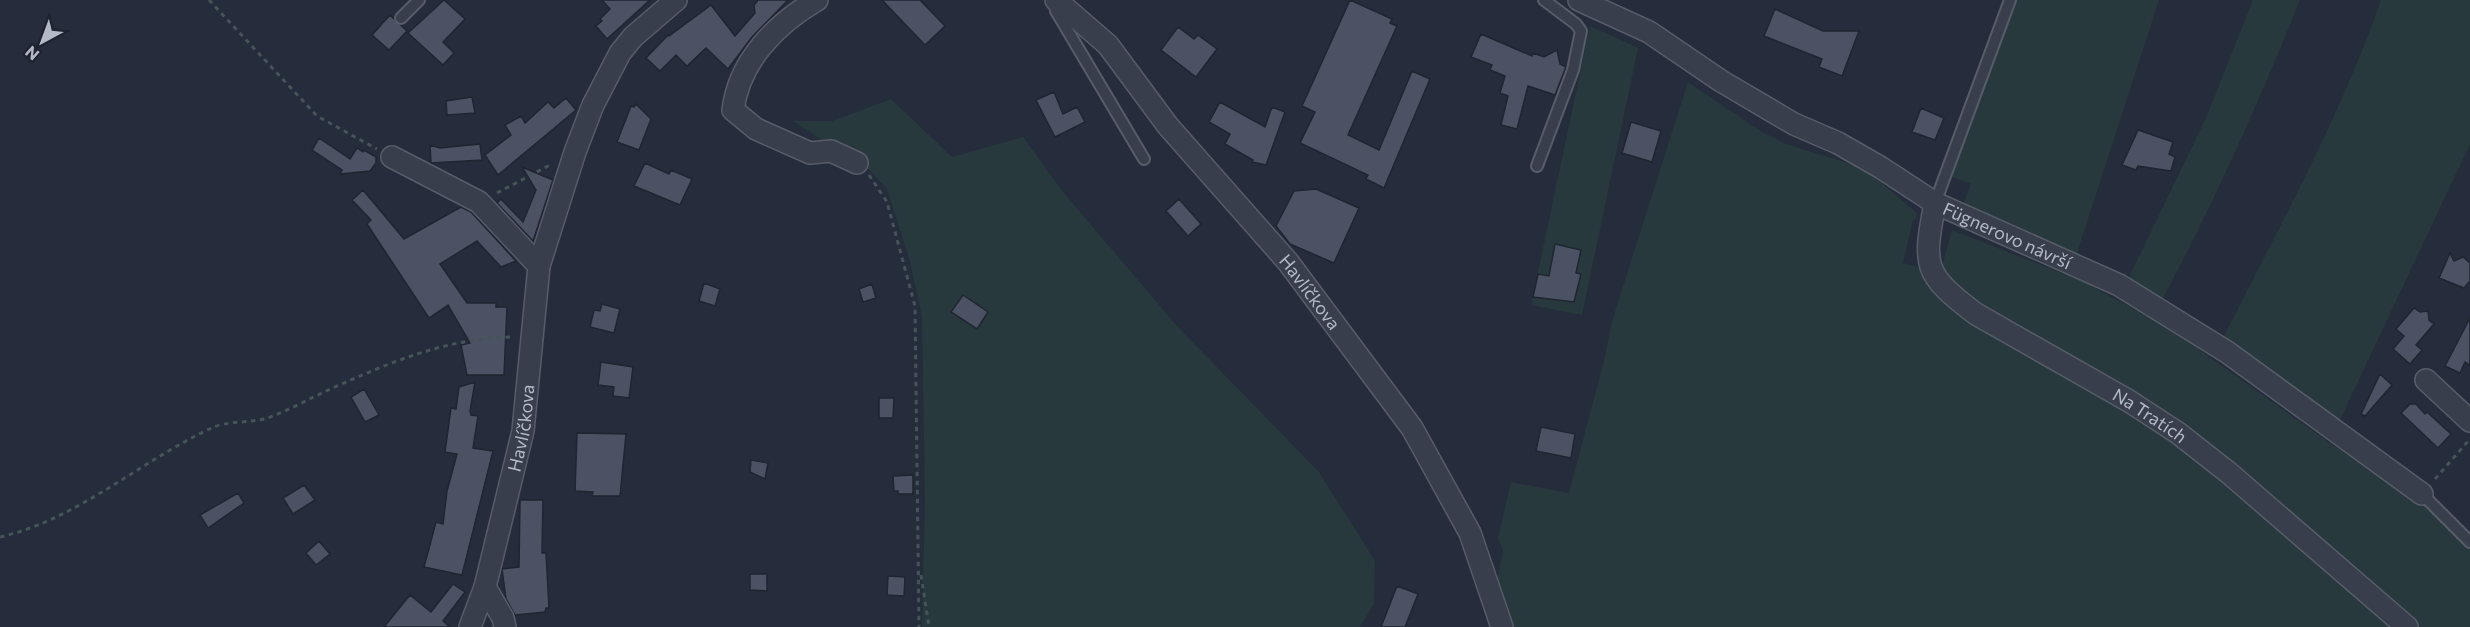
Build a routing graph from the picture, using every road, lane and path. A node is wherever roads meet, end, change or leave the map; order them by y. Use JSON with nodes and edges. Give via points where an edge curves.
{"nodes":[{"id":1,"x":209,"y":0,"type":"edge"},
{"id":2,"x":419,"y":0,"type":"edge"},
{"id":3,"x":676,"y":0,"type":"edge"},
{"id":4,"x":818,"y":0,"type":"edge"},
{"id":5,"x":1055,"y":0,"type":"edge"},
{"id":6,"x":1544,"y":0,"type":"edge"},
{"id":7,"x":1579,"y":0,"type":"edge"},
{"id":8,"x":2010,"y":0,"type":"edge"},
{"id":9,"x":401,"y":18,"type":"dead end"},
{"id":10,"x":575,"y":152,"type":"junction"},
{"id":11,"x":392,"y":157,"type":"joint"},
{"id":12,"x":1144,"y":159,"type":"dead end"},
{"id":13,"x":857,"y":164,"type":"joint"},
{"id":14,"x":1537,"y":166,"type":"dead end"},
{"id":15,"x":479,"y":202,"type":"junction"},
{"id":16,"x":1935,"y":203,"type":"junction"},
{"id":17,"x":539,"y":266,"type":"junction"},
{"id":18,"x":532,"y":336,"type":"junction"},
{"id":19,"x":2426,"y":380,"type":"dead end"},
{"id":20,"x":2470,"y":421,"type":"edge"},
{"id":21,"x":2470,"y":439,"type":"edge"},
{"id":22,"x":2426,"y":489,"type":"junction"},
{"id":23,"x":0,"y":537,"type":"edge"},
{"id":24,"x":2470,"y":542,"type":"edge"},
{"id":25,"x":919,"y":565,"type":"junction"},
{"id":26,"x":485,"y":587,"type":"junction"},
{"id":27,"x":470,"y":627,"type":"edge"},
{"id":28,"x":505,"y":627,"type":"edge"},
{"id":29,"x":919,"y":627,"type":"edge"},
{"id":30,"x":929,"y":627,"type":"edge"},
{"id":31,"x":1502,"y":627,"type":"edge"},
{"id":32,"x":2407,"y":627,"type":"edge"}],
"edges":[{"from":1,"to":11,"type":"path","via":[[317,116]]},
{"from":2,"to":9,"type":"lane"},
{"from":3,"to":10,"type":"street","name":"Havlíčkova","via":[[620,53],[593,105]]},
{"from":4,"to":13,"type":"street","via":[[790,15],[751,58],[735,95],[733,110],[756,129],[810,153],[831,151]]},
{"from":5,"to":12,"type":"lane","via":[[1056,11]]},
{"from":5,"to":31,"type":"street","name":"Havlíčkova","via":[[1108,45],[1168,126],[1288,262],[1412,428],[1470,533]]},
{"from":6,"to":14,"type":"lane","via":[[1581,31],[1573,70]]},
{"from":7,"to":16,"type":"street","name":"Fügnerovo návrší","via":[[1649,32],[1721,81],[1794,124],[1872,162]]},
{"from":8,"to":16,"type":"lane"},
{"from":10,"to":15,"type":"path"},
{"from":10,"to":17,"type":"street","name":"Havlíčkova"},
{"from":11,"to":15,"type":"street"},
{"from":13,"to":25,"type":"path","via":[[873,178],[887,202],[915,306]]},
{"from":15,"to":17,"type":"street"},
{"from":16,"to":22,"type":"street","name":"Fügnerovo návrší","via":[[2067,259],[2138,296],[2227,352]]},
{"from":16,"to":32,"type":"street","name":"Na Tratích","via":[[1927,255],[1932,273],[1953,296],[1976,314],[2178,433]]},
{"from":17,"to":18,"type":"street","name":"Havlíčkova"},
{"from":18,"to":23,"type":"path","via":[[456,341],[389,362],[268,418],[216,426],[91,499],[20,532]]},
{"from":18,"to":26,"type":"street","name":"Havlíčkova","via":[[523,431]]},
{"from":19,"to":20,"type":"street"},
{"from":21,"to":22,"type":"path"},
{"from":22,"to":24,"type":"lane"},
{"from":25,"to":29,"type":"path"},
{"from":25,"to":30,"type":"path"},
{"from":26,"to":27,"type":"street","name":"Havlíčkova"},
{"from":26,"to":28,"type":"street"}]}
